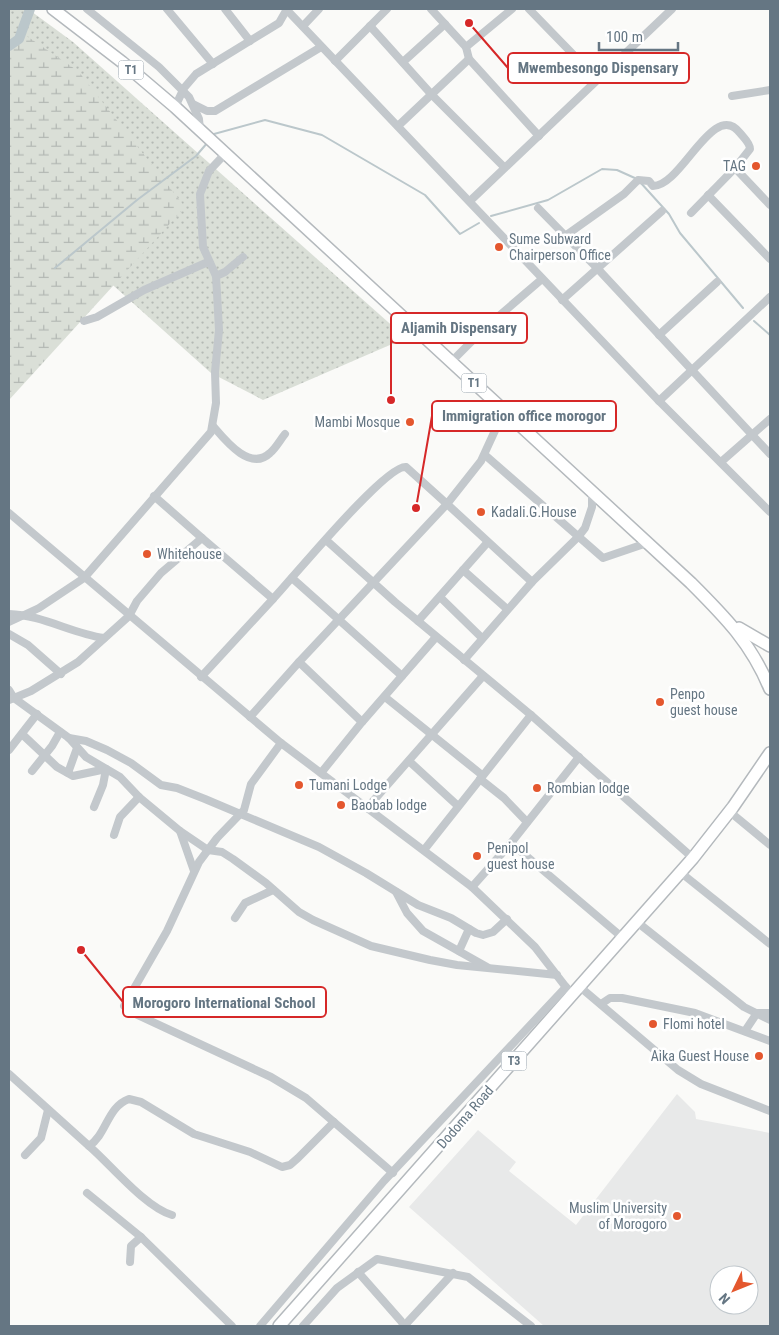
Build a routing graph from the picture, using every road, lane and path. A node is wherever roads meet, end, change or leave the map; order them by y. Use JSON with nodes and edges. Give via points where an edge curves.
{"nodes":[{"id":1,"x":53,"y":9,"type":"edge"},
{"id":2,"x":87,"y":9,"type":"edge"},
{"id":3,"x":167,"y":9,"type":"edge"},
{"id":4,"x":225,"y":9,"type":"edge"},
{"id":5,"x":287,"y":9,"type":"edge"},
{"id":6,"x":319,"y":9,"type":"edge"},
{"id":7,"x":387,"y":9,"type":"edge"},
{"id":8,"x":430,"y":9,"type":"edge"},
{"id":9,"x":512,"y":9,"type":"edge"},
{"id":10,"x":529,"y":9,"type":"edge"},
{"id":11,"x":672,"y":9,"type":"edge"},
{"id":12,"x":445,"y":24,"type":"junction"},
{"id":13,"x":303,"y":26,"type":"junction"},
{"id":14,"x":370,"y":26,"type":"junction"},
{"id":15,"x":250,"y":41,"type":"junction"},
{"id":16,"x":466,"y":46,"type":"junction"},
{"id":17,"x":321,"y":48,"type":"junction"},
{"id":18,"x":469,"y":59,"type":"junction"},
{"id":19,"x":335,"y":61,"type":"junction"},
{"id":20,"x":403,"y":62,"type":"junction"},
{"id":21,"x":213,"y":64,"type":"junction"},
{"id":22,"x":597,"y":79,"type":"junction"},
{"id":23,"x":770,"y":90,"type":"edge"},
{"id":24,"x":183,"y":91,"type":"junction"},
{"id":25,"x":432,"y":95,"type":"junction"},
{"id":26,"x":732,"y":96,"type":"dead end"},
{"id":27,"x":193,"y":104,"type":"junction"},
{"id":28,"x":175,"y":107,"type":"junction"},
{"id":29,"x":398,"y":126,"type":"junction"},
{"id":30,"x":202,"y":133,"type":"junction"},
{"id":31,"x":539,"y":136,"type":"junction"},
{"id":32,"x":225,"y":154,"type":"junction"},
{"id":33,"x":504,"y":167,"type":"junction"},
{"id":34,"x":735,"y":168,"type":"junction"},
{"id":35,"x":708,"y":195,"type":"junction"},
{"id":36,"x":470,"y":201,"type":"junction"},
{"id":37,"x":770,"y":206,"type":"edge"},
{"id":38,"x":538,"y":208,"type":"dead end"},
{"id":39,"x":662,"y":211,"type":"dead end"},
{"id":40,"x":691,"y":213,"type":"dead end"},
{"id":41,"x":565,"y":236,"type":"junction"},
{"id":42,"x":243,"y":257,"type":"dead end"},
{"id":43,"x":770,"y":258,"type":"edge"},
{"id":44,"x":208,"y":262,"type":"junction"},
{"id":45,"x":597,"y":268,"type":"junction"},
{"id":46,"x":216,"y":276,"type":"junction"},
{"id":47,"x":542,"y":279,"type":"junction"},
{"id":48,"x":717,"y":282,"type":"dead end"},
{"id":49,"x":770,"y":297,"type":"edge"},
{"id":50,"x":562,"y":300,"type":"junction"},
{"id":51,"x":84,"y":321,"type":"dead end"},
{"id":52,"x":659,"y":335,"type":"junction"},
{"id":53,"x":451,"y":362,"type":"junction"},
{"id":54,"x":692,"y":370,"type":"junction"},
{"id":55,"x":659,"y":401,"type":"junction"},
{"id":56,"x":504,"y":411,"type":"junction"},
{"id":57,"x":770,"y":419,"type":"edge"},
{"id":58,"x":213,"y":426,"type":"junction"},
{"id":59,"x":285,"y":434,"type":"dead end"},
{"id":60,"x":752,"y":436,"type":"junction"},
{"id":61,"x":770,"y":454,"type":"edge"},
{"id":62,"x":485,"y":455,"type":"junction"},
{"id":63,"x":721,"y":462,"type":"junction"},
{"id":64,"x":592,"y":491,"type":"junction"},
{"id":65,"x":154,"y":496,"type":"junction"},
{"id":66,"x":447,"y":504,"type":"junction"},
{"id":67,"x":770,"y":512,"type":"edge"},
{"id":68,"x":9,"y":513,"type":"edge"},
{"id":69,"x":578,"y":537,"type":"junction"},
{"id":70,"x":202,"y":538,"type":"junction"},
{"id":71,"x":326,"y":540,"type":"junction"},
{"id":72,"x":487,"y":543,"type":"junction"},
{"id":73,"x":647,"y":543,"type":"junction"},
{"id":74,"x":463,"y":570,"type":"junction"},
{"id":75,"x":84,"y":578,"type":"junction"},
{"id":76,"x":292,"y":578,"type":"junction"},
{"id":77,"x":532,"y":582,"type":"junction"},
{"id":78,"x":374,"y":583,"type":"junction"},
{"id":79,"x":440,"y":598,"type":"junction"},
{"id":80,"x":273,"y":599,"type":"junction"},
{"id":81,"x":507,"y":609,"type":"junction"},
{"id":82,"x":9,"y":614,"type":"edge"},
{"id":83,"x":21,"y":615,"type":"junction"},
{"id":84,"x":129,"y":616,"type":"junction"},
{"id":85,"x":338,"y":619,"type":"junction"},
{"id":86,"x":418,"y":621,"type":"junction"},
{"id":87,"x":9,"y":622,"type":"edge"},
{"id":88,"x":731,"y":623,"type":"junction"},
{"id":89,"x":9,"y":634,"type":"edge"},
{"id":90,"x":436,"y":637,"type":"junction"},
{"id":91,"x":104,"y":638,"type":"junction"},
{"id":92,"x":482,"y":638,"type":"junction"},
{"id":93,"x":770,"y":646,"type":"edge"},
{"id":94,"x":464,"y":660,"type":"junction"},
{"id":95,"x":299,"y":662,"type":"junction"},
{"id":96,"x":61,"y":674,"type":"junction"},
{"id":97,"x":770,"y":674,"type":"edge"},
{"id":98,"x":402,"y":676,"type":"junction"},
{"id":99,"x":483,"y":676,"type":"junction"},
{"id":100,"x":202,"y":677,"type":"junction"},
{"id":101,"x":770,"y":687,"type":"edge"},
{"id":102,"x":9,"y":690,"type":"edge"},
{"id":103,"x":385,"y":697,"type":"junction"},
{"id":104,"x":11,"y":699,"type":"edge"},
{"id":105,"x":37,"y":714,"type":"junction"},
{"id":106,"x":532,"y":715,"type":"junction"},
{"id":107,"x":250,"y":717,"type":"junction"},
{"id":108,"x":362,"y":722,"type":"junction"},
{"id":109,"x":60,"y":732,"type":"junction"},
{"id":110,"x":22,"y":734,"type":"junction"},
{"id":111,"x":431,"y":734,"type":"junction"},
{"id":112,"x":69,"y":738,"type":"junction"},
{"id":113,"x":281,"y":743,"type":"junction"},
{"id":114,"x":78,"y":748,"type":"junction"},
{"id":115,"x":9,"y":750,"type":"edge"},
{"id":116,"x":770,"y":753,"type":"edge"},
{"id":117,"x":45,"y":756,"type":"junction"},
{"id":118,"x":579,"y":757,"type":"junction"},
{"id":119,"x":409,"y":761,"type":"junction"},
{"id":120,"x":770,"y":764,"type":"edge"},
{"id":121,"x":106,"y":769,"type":"junction"},
{"id":122,"x":32,"y":771,"type":"dead end"},
{"id":123,"x":68,"y":773,"type":"junction"},
{"id":124,"x":322,"y":774,"type":"junction"},
{"id":125,"x":120,"y":777,"type":"junction"},
{"id":126,"x":481,"y":777,"type":"junction"},
{"id":127,"x":103,"y":785,"type":"junction"},
{"id":128,"x":745,"y":791,"type":"junction"},
{"id":129,"x":139,"y":797,"type":"junction"},
{"id":130,"x":458,"y":806,"type":"junction"},
{"id":131,"x":94,"y":807,"type":"dead end"},
{"id":132,"x":368,"y":808,"type":"junction"},
{"id":133,"x":730,"y":812,"type":"junction"},
{"id":134,"x":241,"y":813,"type":"junction"},
{"id":135,"x":527,"y":822,"type":"junction"},
{"id":136,"x":180,"y":831,"type":"junction"},
{"id":137,"x":114,"y":835,"type":"dead end"},
{"id":138,"x":511,"y":842,"type":"junction"},
{"id":139,"x":770,"y":845,"type":"edge"},
{"id":140,"x":208,"y":850,"type":"junction"},
{"id":141,"x":424,"y":850,"type":"junction"},
{"id":142,"x":693,"y":858,"type":"junction"},
{"id":143,"x":194,"y":871,"type":"junction"},
{"id":144,"x":680,"y":872,"type":"junction"},
{"id":145,"x":472,"y":887,"type":"junction"},
{"id":146,"x":273,"y":890,"type":"junction"},
{"id":147,"x":395,"y":890,"type":"junction"},
{"id":148,"x":235,"y":918,"type":"dead end"},
{"id":149,"x":507,"y":919,"type":"junction"},
{"id":150,"x":637,"y":922,"type":"junction"},
{"id":151,"x":469,"y":929,"type":"junction"},
{"id":152,"x":623,"y":938,"type":"junction"},
{"id":153,"x":770,"y":944,"type":"edge"},
{"id":154,"x":459,"y":951,"type":"junction"},
{"id":155,"x":490,"y":969,"type":"junction"},
{"id":156,"x":556,"y":975,"type":"junction"},
{"id":157,"x":573,"y":990,"type":"junction"},
{"id":158,"x":600,"y":1004,"type":"junction"},
{"id":159,"x":758,"y":1013,"type":"junction"},
{"id":160,"x":770,"y":1013,"type":"edge"},
{"id":161,"x":770,"y":1020,"type":"edge"},
{"id":162,"x":745,"y":1031,"type":"junction"},
{"id":163,"x":770,"y":1039,"type":"edge"},
{"id":164,"x":9,"y":1074,"type":"edge"},
{"id":165,"x":48,"y":1110,"type":"junction"},
{"id":166,"x":770,"y":1111,"type":"edge"},
{"id":167,"x":334,"y":1122,"type":"junction"},
{"id":168,"x":89,"y":1146,"type":"junction"},
{"id":169,"x":25,"y":1155,"type":"dead end"},
{"id":170,"x":394,"y":1173,"type":"junction"},
{"id":171,"x":87,"y":1193,"type":"dead end"},
{"id":172,"x":172,"y":1215,"type":"dead end"},
{"id":173,"x":141,"y":1237,"type":"junction"},
{"id":174,"x":130,"y":1262,"type":"dead end"},
{"id":175,"x":358,"y":1272,"type":"junction"},
{"id":176,"x":453,"y":1273,"type":"junction"},
{"id":177,"x":232,"y":1326,"type":"edge"},
{"id":178,"x":260,"y":1326,"type":"edge"},
{"id":179,"x":279,"y":1326,"type":"edge"},
{"id":180,"x":303,"y":1326,"type":"edge"},
{"id":181,"x":404,"y":1326,"type":"edge"},
{"id":182,"x":531,"y":1326,"type":"edge"}],
"edges":[{"from":1,"to":28,"type":"highway","number":"T1"},
{"from":2,"to":24,"type":"street"},
{"from":3,"to":21,"type":"street"},
{"from":4,"to":15,"type":"street"},
{"from":5,"to":13,"type":"street"},
{"from":5,"to":15,"type":"street","via":[[279,23]]},
{"from":6,"to":13,"type":"street"},
{"from":7,"to":14,"type":"street"},
{"from":8,"to":12,"type":"street"},
{"from":9,"to":16,"type":"street"},
{"from":10,"to":22,"type":"street"},
{"from":11,"to":22,"type":"street"},
{"from":12,"to":16,"type":"street"},
{"from":12,"to":20,"type":"street"},
{"from":13,"to":17,"type":"street"},
{"from":14,"to":19,"type":"street"},
{"from":14,"to":20,"type":"street"},
{"from":15,"to":21,"type":"street"},
{"from":16,"to":18,"type":"street"},
{"from":17,"to":19,"type":"street"},
{"from":17,"to":27,"type":"street","via":[[215,111]]},
{"from":18,"to":25,"type":"street"},
{"from":18,"to":31,"type":"street"},
{"from":19,"to":29,"type":"street"},
{"from":20,"to":25,"type":"street"},
{"from":21,"to":24,"type":"street","via":[[196,74]]},
{"from":22,"to":31,"type":"street"},
{"from":23,"to":26,"type":"street"},
{"from":24,"to":27,"type":"street"},
{"from":24,"to":28,"type":"street"},
{"from":25,"to":29,"type":"street"},
{"from":25,"to":33,"type":"street"},
{"from":27,"to":30,"type":"street"},
{"from":28,"to":30,"type":"highway","number":"T1"},
{"from":29,"to":36,"type":"street"},
{"from":30,"to":32,"type":"highway","number":"T1"},
{"from":31,"to":33,"type":"street"},
{"from":32,"to":44,"type":"street","via":[[209,171],[200,194],[202,237]]},
{"from":32,"to":53,"type":"highway","number":"T1"},
{"from":33,"to":36,"type":"street"},
{"from":34,"to":35,"type":"street"},
{"from":34,"to":37,"type":"street"},
{"from":34,"to":41,"type":"street","via":[[748,155],[750,145],[737,129],[723,124],[710,133],[666,183],[652,186],[638,180],[624,194]]},
{"from":35,"to":40,"type":"street"},
{"from":35,"to":43,"type":"street"},
{"from":36,"to":47,"type":"street"},
{"from":38,"to":41,"type":"street"},
{"from":39,"to":45,"type":"street"},
{"from":41,"to":45,"type":"street"},
{"from":42,"to":46,"type":"street"},
{"from":44,"to":46,"type":"street"},
{"from":44,"to":51,"type":"street"},
{"from":45,"to":50,"type":"street"},
{"from":45,"to":52,"type":"street"},
{"from":46,"to":58,"type":"street","via":[[219,330]]},
{"from":47,"to":50,"type":"street"},
{"from":47,"to":53,"type":"street"},
{"from":48,"to":52,"type":"street"},
{"from":49,"to":54,"type":"street"},
{"from":50,"to":55,"type":"street"},
{"from":52,"to":54,"type":"street"},
{"from":53,"to":56,"type":"highway","number":"T1"},
{"from":54,"to":55,"type":"street"},
{"from":54,"to":60,"type":"street"},
{"from":55,"to":63,"type":"street"},
{"from":56,"to":62,"type":"street"},
{"from":56,"to":64,"type":"highway","number":"T1"},
{"from":57,"to":60,"type":"street"},
{"from":58,"to":59,"type":"street","via":[[242,455],[250,458],[270,454]]},
{"from":58,"to":65,"type":"street","via":[[206,440]]},
{"from":60,"to":61,"type":"street"},
{"from":60,"to":63,"type":"street"},
{"from":62,"to":66,"type":"street"},
{"from":62,"to":69,"type":"street"},
{"from":63,"to":67,"type":"street"},
{"from":64,"to":69,"type":"street","via":[[592,507],[585,528]]},
{"from":64,"to":73,"type":"highway","number":"T1"},
{"from":65,"to":70,"type":"street"},
{"from":65,"to":75,"type":"street"},
{"from":66,"to":71,"type":"street","via":[[406,468],[398,468],[379,483]]},
{"from":66,"to":72,"type":"street"},
{"from":66,"to":78,"type":"street"},
{"from":68,"to":75,"type":"street"},
{"from":69,"to":73,"type":"street","via":[[603,558]]},
{"from":69,"to":77,"type":"street"},
{"from":70,"to":80,"type":"street"},
{"from":70,"to":84,"type":"street","via":[[161,573],[137,601]]},
{"from":71,"to":76,"type":"street"},
{"from":71,"to":78,"type":"street"},
{"from":72,"to":74,"type":"street"},
{"from":72,"to":77,"type":"street"},
{"from":73,"to":88,"type":"highway","number":"T1"},
{"from":74,"to":79,"type":"street"},
{"from":74,"to":81,"type":"street"},
{"from":75,"to":83,"type":"street","via":[[40,608]]},
{"from":75,"to":84,"type":"street"},
{"from":76,"to":80,"type":"street"},
{"from":76,"to":85,"type":"street"},
{"from":77,"to":81,"type":"street"},
{"from":78,"to":85,"type":"street"},
{"from":78,"to":86,"type":"street"},
{"from":79,"to":86,"type":"street"},
{"from":79,"to":92,"type":"street"},
{"from":80,"to":100,"type":"street"},
{"from":81,"to":92,"type":"street"},
{"from":82,"to":83,"type":"street"},
{"from":83,"to":87,"type":"street"},
{"from":83,"to":91,"type":"street","via":[[83,635]]},
{"from":84,"to":91,"type":"street"},
{"from":84,"to":100,"type":"street"},
{"from":85,"to":95,"type":"street"},
{"from":85,"to":98,"type":"street"},
{"from":86,"to":90,"type":"street"},
{"from":88,"to":93,"type":"highway","number":"T1"},
{"from":88,"to":101,"type":"highway","number":"T1","via":[[753,653]]},
{"from":89,"to":96,"type":"street","via":[[28,644]]},
{"from":90,"to":94,"type":"street"},
{"from":90,"to":98,"type":"street"},
{"from":91,"to":96,"type":"street"},
{"from":92,"to":94,"type":"street"},
{"from":94,"to":99,"type":"street"},
{"from":95,"to":107,"type":"street"},
{"from":95,"to":108,"type":"street"},
{"from":96,"to":104,"type":"street"},
{"from":97,"to":101,"type":"highway","number":"T1"},
{"from":98,"to":103,"type":"street"},
{"from":99,"to":106,"type":"street"},
{"from":99,"to":111,"type":"street"},
{"from":100,"to":107,"type":"street"},
{"from":102,"to":104,"type":"street"},
{"from":103,"to":108,"type":"street"},
{"from":103,"to":111,"type":"street"},
{"from":104,"to":105,"type":"street"},
{"from":105,"to":109,"type":"street"},
{"from":105,"to":110,"type":"street"},
{"from":106,"to":118,"type":"street"},
{"from":106,"to":126,"type":"street"},
{"from":107,"to":113,"type":"street"},
{"from":108,"to":124,"type":"street"},
{"from":109,"to":112,"type":"street"},
{"from":109,"to":117,"type":"street"},
{"from":110,"to":115,"type":"street"},
{"from":110,"to":117,"type":"street"},
{"from":111,"to":119,"type":"street"},
{"from":111,"to":126,"type":"street"},
{"from":112,"to":114,"type":"street"},
{"from":112,"to":134,"type":"street","via":[[106,750],[161,786],[177,788]]},
{"from":113,"to":124,"type":"street"},
{"from":113,"to":134,"type":"street","via":[[251,784]]},
{"from":114,"to":121,"type":"street"},
{"from":114,"to":123,"type":"street"},
{"from":116,"to":128,"type":"highway","name":"Dodoma Road","number":"T3"},
{"from":117,"to":122,"type":"street"},
{"from":117,"to":123,"type":"street"},
{"from":118,"to":135,"type":"street"},
{"from":118,"to":142,"type":"street"},
{"from":119,"to":130,"type":"street"},
{"from":119,"to":132,"type":"street"},
{"from":120,"to":128,"type":"highway","name":"Dodoma Road","number":"T3"},
{"from":121,"to":123,"type":"street","via":[[73,776]]},
{"from":121,"to":125,"type":"street"},
{"from":121,"to":127,"type":"street"},
{"from":124,"to":132,"type":"street"},
{"from":125,"to":127,"type":"street"},
{"from":125,"to":129,"type":"street"},
{"from":126,"to":130,"type":"street"},
{"from":126,"to":135,"type":"street"},
{"from":127,"to":131,"type":"street"},
{"from":128,"to":133,"type":"highway","name":"Dodoma Road","number":"T3"},
{"from":129,"to":136,"type":"street"},
{"from":129,"to":137,"type":"street","via":[[120,817]]},
{"from":130,"to":141,"type":"street"},
{"from":132,"to":141,"type":"street"},
{"from":133,"to":139,"type":"street"},
{"from":133,"to":142,"type":"highway","name":"Dodoma Road","number":"T3"},
{"from":134,"to":140,"type":"street"},
{"from":134,"to":147,"type":"street","via":[[325,850]]},
{"from":135,"to":138,"type":"street"},
{"from":136,"to":140,"type":"street"},
{"from":136,"to":143,"type":"street"},
{"from":138,"to":145,"type":"street"},
{"from":138,"to":152,"type":"street"},
{"from":140,"to":143,"type":"street"},
{"from":140,"to":146,"type":"street","via":[[225,854]]},
{"from":141,"to":145,"type":"street"},
{"from":142,"to":144,"type":"highway","name":"Dodoma Road","number":"T3"},
{"from":143,"to":167,"type":"street","via":[[167,930],[138,984],[125,1000],[126,1009],[271,1077],[306,1098]]},
{"from":144,"to":150,"type":"highway","name":"Dodoma Road","number":"T3"},
{"from":144,"to":153,"type":"street"},
{"from":145,"to":149,"type":"street"},
{"from":146,"to":148,"type":"street","via":[[245,903]]},
{"from":146,"to":155,"type":"street","via":[[306,916],[371,946]]},
{"from":147,"to":151,"type":"street","via":[[418,905],[452,918]]},
{"from":147,"to":154,"type":"street","via":[[407,913],[423,931]]},
{"from":149,"to":151,"type":"street","via":[[493,932],[484,935]]},
{"from":149,"to":156,"type":"street","via":[[535,947]]},
{"from":150,"to":152,"type":"highway","name":"Dodoma Road","number":"T3"},
{"from":150,"to":159,"type":"street","via":[[744,1006]]},
{"from":151,"to":154,"type":"street"},
{"from":152,"to":157,"type":"highway","name":"Dodoma Road","number":"T3"},
{"from":154,"to":155,"type":"street"},
{"from":155,"to":156,"type":"street"},
{"from":156,"to":157,"type":"street"},
{"from":157,"to":158,"type":"street"},
{"from":157,"to":170,"type":"street"},
{"from":157,"to":179,"type":"highway","name":"Dodoma Road","number":"T3"},
{"from":158,"to":162,"type":"street","via":[[610,998],[622,998],[696,1013]]},
{"from":158,"to":166,"type":"street","via":[[654,1052],[702,1084]]},
{"from":159,"to":160,"type":"street"},
{"from":159,"to":161,"type":"street"},
{"from":159,"to":162,"type":"street"},
{"from":162,"to":163,"type":"street"},
{"from":164,"to":165,"type":"street"},
{"from":165,"to":168,"type":"street"},
{"from":165,"to":169,"type":"street","via":[[41,1138]]},
{"from":167,"to":168,"type":"street","via":[[290,1165],[282,1167],[250,1152],[194,1134],[141,1102],[129,1099],[113,1110]]},
{"from":167,"to":170,"type":"street"},
{"from":168,"to":172,"type":"street","via":[[149,1203]]},
{"from":170,"to":178,"type":"street"},
{"from":171,"to":173,"type":"street"},
{"from":173,"to":174,"type":"street","via":[[131,1246]]},
{"from":173,"to":177,"type":"street"},
{"from":175,"to":176,"type":"street","via":[[377,1259],[406,1267]]},
{"from":175,"to":180,"type":"street","via":[[337,1288]]},
{"from":175,"to":181,"type":"street"},
{"from":176,"to":181,"type":"street"},
{"from":176,"to":182,"type":"street","via":[[481,1285]]}]}
